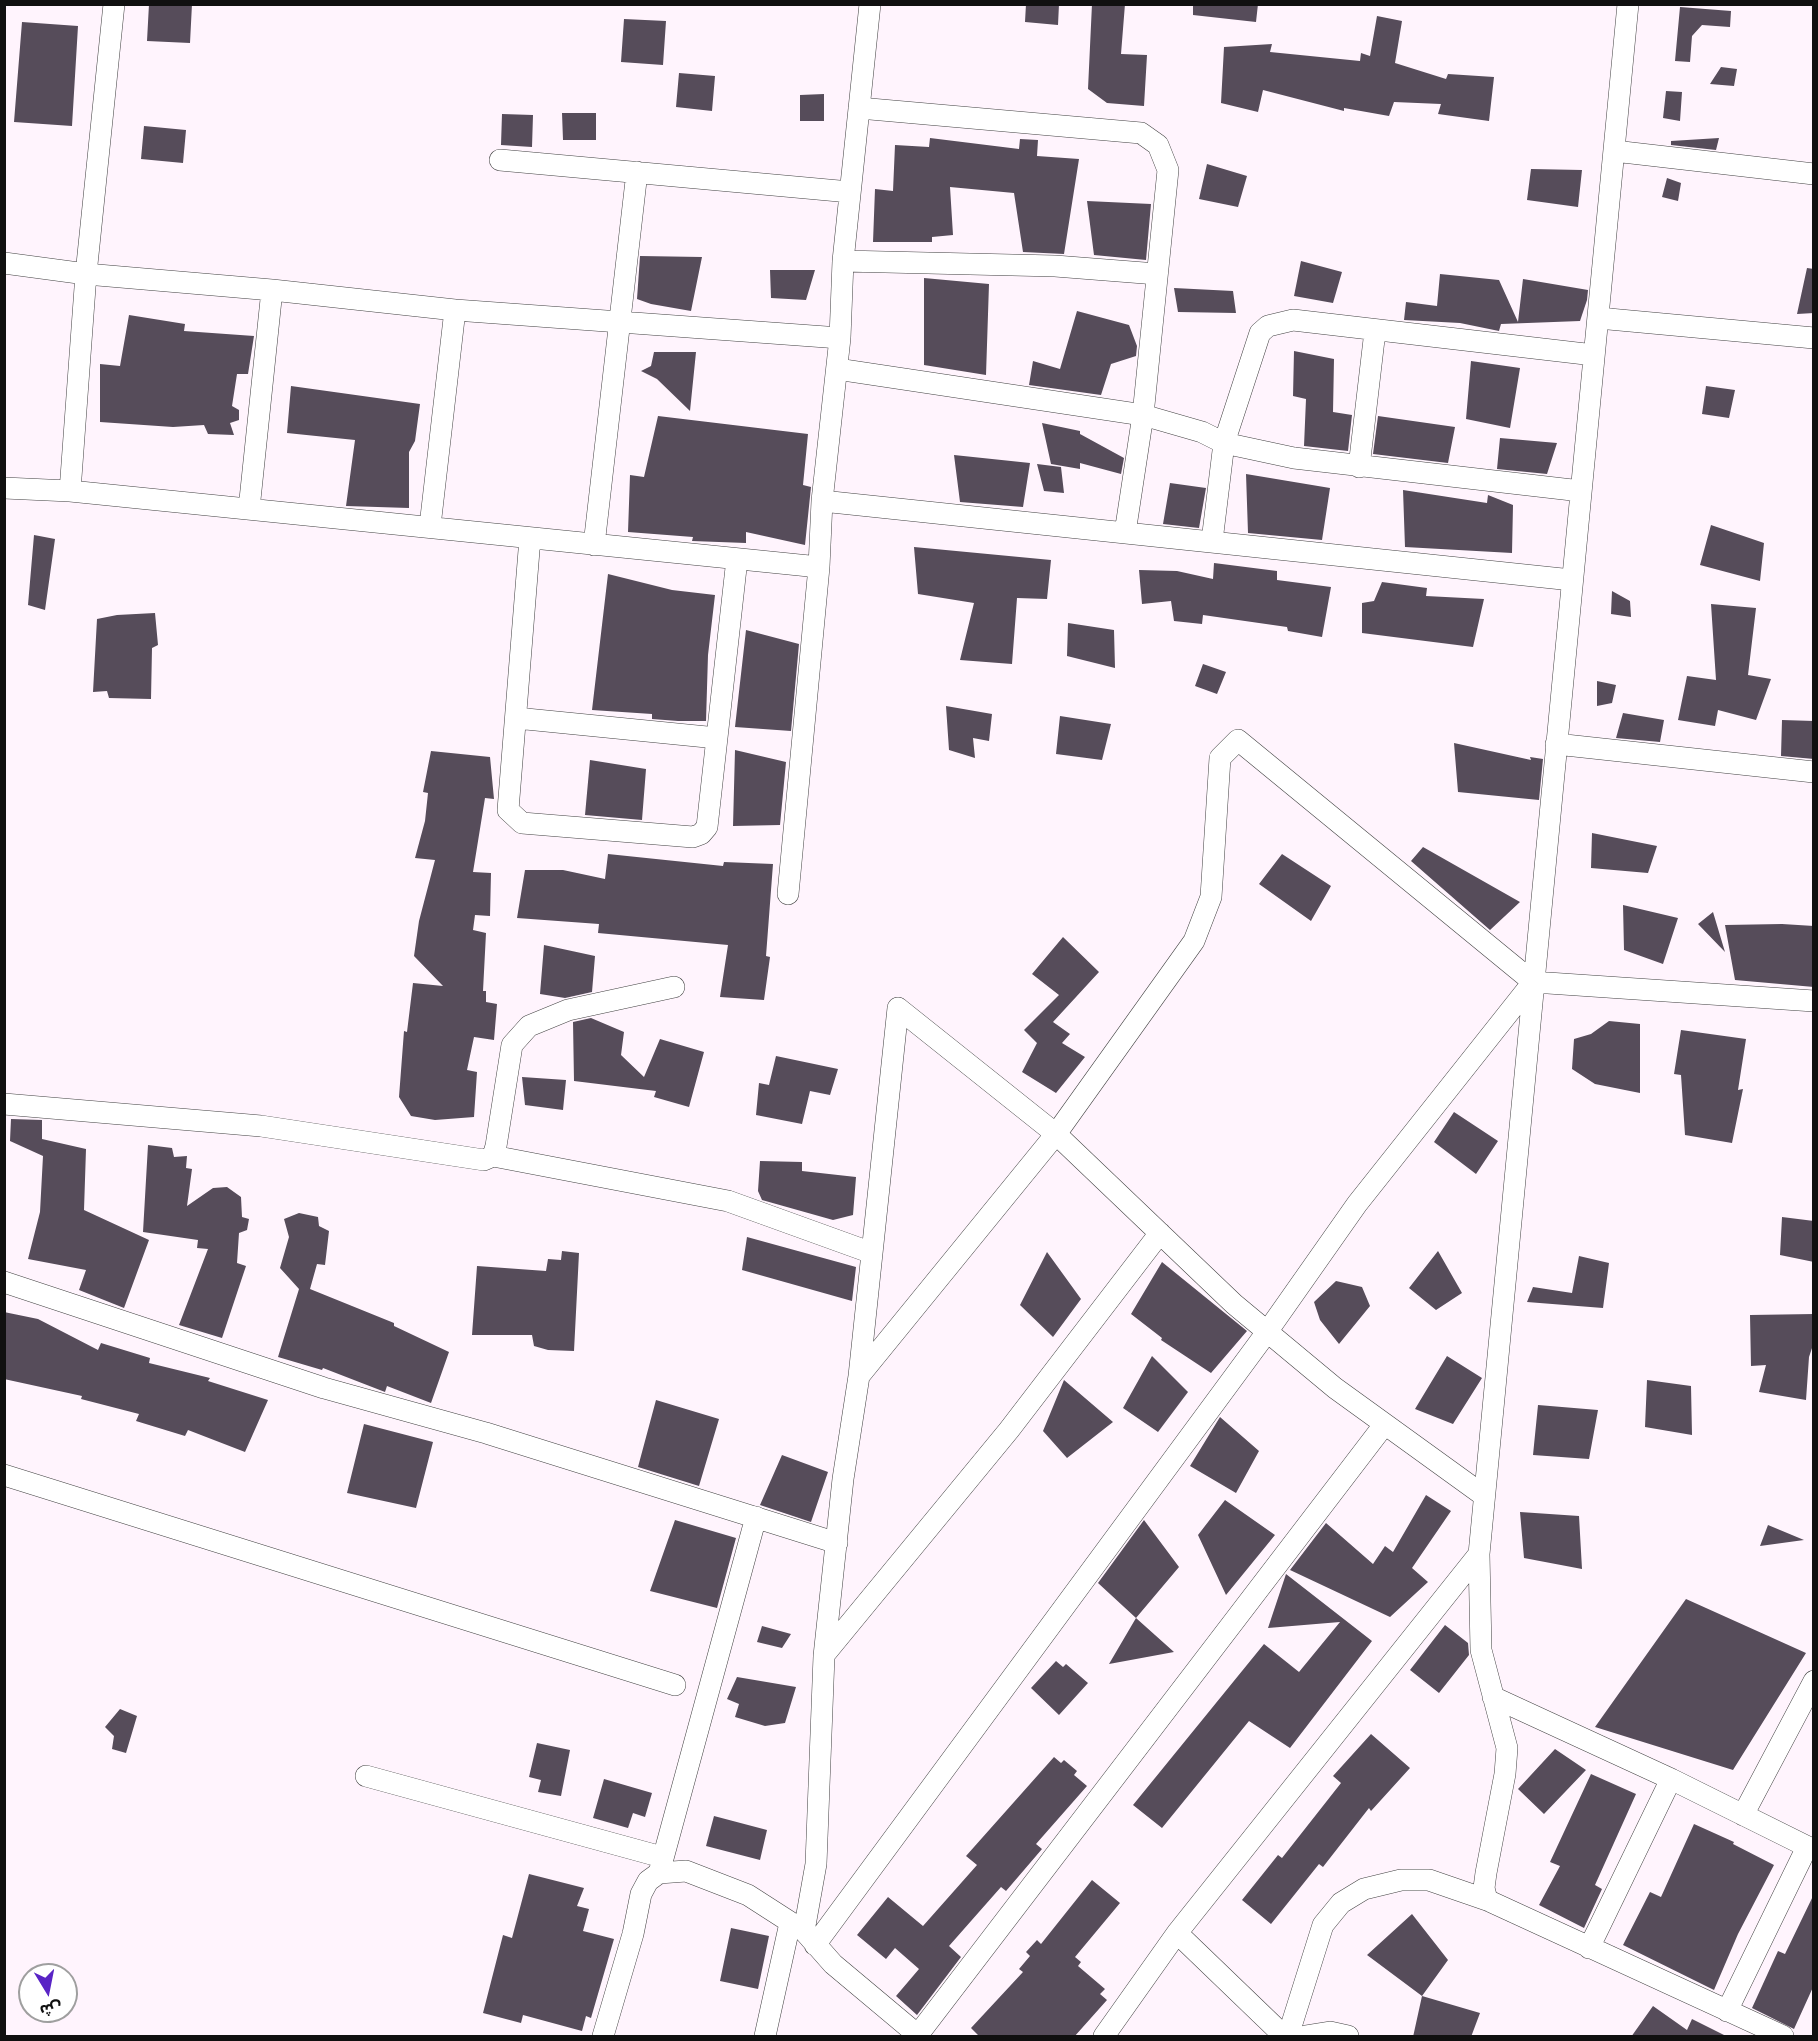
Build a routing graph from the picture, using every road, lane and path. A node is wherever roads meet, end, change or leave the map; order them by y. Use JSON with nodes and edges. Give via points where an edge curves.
{"nodes":[{"id":1,"x":114,"y":4,"type":"edge"},
{"id":2,"x":870,"y":4,"type":"edge"},
{"id":3,"x":1628,"y":4,"type":"edge"},
{"id":4,"x":859,"y":108,"type":"junction"},
{"id":5,"x":1614,"y":152,"type":"junction"},
{"id":6,"x":500,"y":160,"type":"dead end"},
{"id":7,"x":637,"y":172,"type":"junction"},
{"id":8,"x":1814,"y":174,"type":"edge"},
{"id":9,"x":850,"y":192,"type":"junction"},
{"id":10,"x":843,"y":261,"type":"junction"},
{"id":11,"x":4,"y":263,"type":"edge"},
{"id":12,"x":86,"y":274,"type":"junction"},
{"id":13,"x":1157,"y":274,"type":"junction"},
{"id":14,"x":272,"y":290,"type":"junction"},
{"id":15,"x":454,"y":310,"type":"junction"},
{"id":16,"x":1598,"y":318,"type":"junction"},
{"id":17,"x":618,"y":320,"type":"junction"},
{"id":18,"x":1375,"y":331,"type":"junction"},
{"id":19,"x":840,"y":338,"type":"junction"},
{"id":20,"x":1814,"y":338,"type":"edge"},
{"id":21,"x":1594,"y":355,"type":"junction"},
{"id":22,"x":837,"y":369,"type":"junction"},
{"id":23,"x":1143,"y":415,"type":"junction"},
{"id":24,"x":1224,"y":443,"type":"junction"},
{"id":25,"x":1359,"y":467,"type":"junction"},
{"id":26,"x":4,"y":488,"type":"edge"},
{"id":27,"x":70,"y":491,"type":"junction"},
{"id":28,"x":1581,"y":491,"type":"junction"},
{"id":29,"x":822,"y":501,"type":"junction"},
{"id":30,"x":249,"y":510,"type":"junction"},
{"id":31,"x":430,"y":526,"type":"junction"},
{"id":32,"x":1125,"y":533,"type":"junction"},
{"id":33,"x":530,"y":538,"type":"junction"},
{"id":34,"x":1212,"y":541,"type":"junction"},
{"id":35,"x":594,"y":545,"type":"junction"},
{"id":36,"x":737,"y":559,"type":"junction"},
{"id":37,"x":819,"y":567,"type":"junction"},
{"id":38,"x":1572,"y":580,"type":"junction"},
{"id":39,"x":516,"y":718,"type":"junction"},
{"id":40,"x":717,"y":738,"type":"junction"},
{"id":41,"x":1556,"y":744,"type":"junction"},
{"id":42,"x":1814,"y":772,"type":"edge"},
{"id":43,"x":788,"y":894,"type":"dead end"},
{"id":44,"x":1533,"y":982,"type":"junction"},
{"id":45,"x":674,"y":987,"type":"dead end"},
{"id":46,"x":1814,"y":1001,"type":"edge"},
{"id":47,"x":4,"y":1104,"type":"edge"},
{"id":48,"x":1056,"y":1134,"type":"junction"},
{"id":49,"x":493,"y":1156,"type":"junction"},
{"id":50,"x":1160,"y":1233,"type":"junction"},
{"id":51,"x":872,"y":1253,"type":"junction"},
{"id":52,"x":4,"y":1282,"type":"edge"},
{"id":53,"x":1267,"y":1332,"type":"junction"},
{"id":54,"x":858,"y":1376,"type":"junction"},
{"id":55,"x":1384,"y":1425,"type":"junction"},
{"id":56,"x":4,"y":1474,"type":"edge"},
{"id":57,"x":1483,"y":1495,"type":"junction"},
{"id":58,"x":756,"y":1517,"type":"junction"},
{"id":59,"x":837,"y":1543,"type":"junction"},
{"id":60,"x":1479,"y":1554,"type":"junction"},
{"id":61,"x":824,"y":1656,"type":"junction"},
{"id":62,"x":1814,"y":1681,"type":"edge"},
{"id":63,"x":675,"y":1684,"type":"dead end"},
{"id":64,"x":1493,"y":1697,"type":"junction"},
{"id":65,"x":366,"y":1776,"type":"dead end"},
{"id":66,"x":1671,"y":1779,"type":"junction"},
{"id":67,"x":1743,"y":1815,"type":"junction"},
{"id":68,"x":1810,"y":1849,"type":"edge"},
{"id":69,"x":661,"y":1865,"type":"junction"},
{"id":70,"x":1487,"y":1900,"type":"junction"},
{"id":71,"x":803,"y":1933,"type":"junction"},
{"id":72,"x":1178,"y":1933,"type":"junction"},
{"id":73,"x":1588,"y":1948,"type":"junction"},
{"id":74,"x":1727,"y":2011,"type":"junction"},
{"id":75,"x":918,"y":2036,"type":"edge"},
{"id":76,"x":603,"y":2037,"type":"edge"},
{"id":77,"x":765,"y":2037,"type":"edge"},
{"id":78,"x":1104,"y":2037,"type":"edge"},
{"id":79,"x":1286,"y":2037,"type":"edge"},
{"id":80,"x":1305,"y":2037,"type":"edge"},
{"id":81,"x":1348,"y":2037,"type":"edge"},
{"id":82,"x":1783,"y":2037,"type":"edge"}],
"edges":[{"from":1,"to":12,"type":"street"},
{"from":2,"to":4,"type":"street"},
{"from":3,"to":5,"type":"street"},
{"from":4,"to":9,"type":"street"},
{"from":4,"to":13,"type":"street","via":[[1142,133],[1158,145],[1168,171]]},
{"from":5,"to":8,"type":"street"},
{"from":5,"to":16,"type":"street"},
{"from":6,"to":7,"type":"street"},
{"from":7,"to":9,"type":"street"},
{"from":7,"to":17,"type":"street"},
{"from":9,"to":10,"type":"street"},
{"from":10,"to":13,"type":"street","via":[[1054,266]]},
{"from":10,"to":19,"type":"street"},
{"from":11,"to":12,"type":"street"},
{"from":12,"to":14,"type":"street"},
{"from":12,"to":27,"type":"street"},
{"from":13,"to":23,"type":"street"},
{"from":14,"to":15,"type":"street"},
{"from":14,"to":30,"type":"street"},
{"from":15,"to":17,"type":"street"},
{"from":15,"to":31,"type":"street"},
{"from":16,"to":20,"type":"street"},
{"from":16,"to":21,"type":"street"},
{"from":17,"to":19,"type":"street"},
{"from":17,"to":35,"type":"street"},
{"from":18,"to":21,"type":"street"},
{"from":18,"to":24,"type":"street","via":[[1293,320],[1268,326],[1260,333]]},
{"from":18,"to":25,"type":"street"},
{"from":19,"to":22,"type":"street"},
{"from":21,"to":28,"type":"street"},
{"from":22,"to":23,"type":"street"},
{"from":22,"to":29,"type":"street"},
{"from":23,"to":24,"type":"street","via":[[1202,432]]},
{"from":23,"to":32,"type":"street"},
{"from":24,"to":25,"type":"street"},
{"from":24,"to":34,"type":"street"},
{"from":25,"to":28,"type":"street"},
{"from":26,"to":27,"type":"street"},
{"from":27,"to":30,"type":"street"},
{"from":28,"to":38,"type":"street"},
{"from":29,"to":32,"type":"street"},
{"from":29,"to":37,"type":"street"},
{"from":30,"to":31,"type":"street"},
{"from":31,"to":33,"type":"street"},
{"from":32,"to":34,"type":"street"},
{"from":33,"to":35,"type":"street"},
{"from":33,"to":39,"type":"street"},
{"from":34,"to":38,"type":"street"},
{"from":35,"to":36,"type":"street"},
{"from":36,"to":37,"type":"street"},
{"from":36,"to":40,"type":"street"},
{"from":37,"to":43,"type":"street"},
{"from":38,"to":41,"type":"street"},
{"from":39,"to":40,"type":"street"},
{"from":39,"to":40,"type":"street","via":[[508,810],[522,823],[693,837],[701,834],[707,827]]},
{"from":41,"to":42,"type":"street"},
{"from":41,"to":44,"type":"street"},
{"from":44,"to":46,"type":"street"},
{"from":44,"to":48,"type":"street","via":[[1238,740],[1220,758],[1211,897],[1194,940]]},
{"from":44,"to":53,"type":"street","via":[[1357,1204]]},
{"from":44,"to":57,"type":"street"},
{"from":45,"to":49,"type":"street","via":[[568,1010],[529,1026],[512,1045]]},
{"from":47,"to":49,"type":"street","via":[[261,1126],[484,1160]]},
{"from":48,"to":50,"type":"street"},
{"from":48,"to":51,"type":"street","via":[[898,1008]]},
{"from":48,"to":54,"type":"street"},
{"from":49,"to":51,"type":"street","via":[[728,1201]]},
{"from":50,"to":53,"type":"street"},
{"from":50,"to":61,"type":"street","via":[[1009,1430]]},
{"from":51,"to":54,"type":"street"},
{"from":52,"to":58,"type":"street","via":[[324,1388],[486,1433]]},
{"from":53,"to":55,"type":"street"},
{"from":53,"to":71,"type":"street"},
{"from":54,"to":59,"type":"street"},
{"from":55,"to":57,"type":"street"},
{"from":55,"to":75,"type":"street"},
{"from":56,"to":63,"type":"street"},
{"from":57,"to":60,"type":"street"},
{"from":58,"to":59,"type":"street"},
{"from":58,"to":69,"type":"street"},
{"from":59,"to":61,"type":"street"},
{"from":60,"to":64,"type":"street","via":[[1481,1650]]},
{"from":60,"to":72,"type":"street"},
{"from":61,"to":71,"type":"street","via":[[816,1864]]},
{"from":62,"to":67,"type":"street"},
{"from":64,"to":66,"type":"street"},
{"from":64,"to":70,"type":"street","via":[[1507,1748],[1484,1888]]},
{"from":65,"to":69,"type":"street"},
{"from":66,"to":67,"type":"street"},
{"from":66,"to":73,"type":"street"},
{"from":67,"to":68,"type":"street"},
{"from":68,"to":74,"type":"street"},
{"from":69,"to":71,"type":"street","via":[[748,1895]]},
{"from":69,"to":76,"type":"street","via":[[641,1894]]},
{"from":70,"to":73,"type":"street"},
{"from":70,"to":79,"type":"street","via":[[1429,1880],[1401,1880],[1364,1889],[1341,1903],[1323,1925]]},
{"from":71,"to":75,"type":"street","via":[[848,1978]]},
{"from":71,"to":77,"type":"street"},
{"from":72,"to":78,"type":"street"},
{"from":72,"to":79,"type":"street"},
{"from":73,"to":74,"type":"street"},
{"from":74,"to":82,"type":"street"},
{"from":80,"to":81,"type":"street","via":[[1330,2032]]}]}
